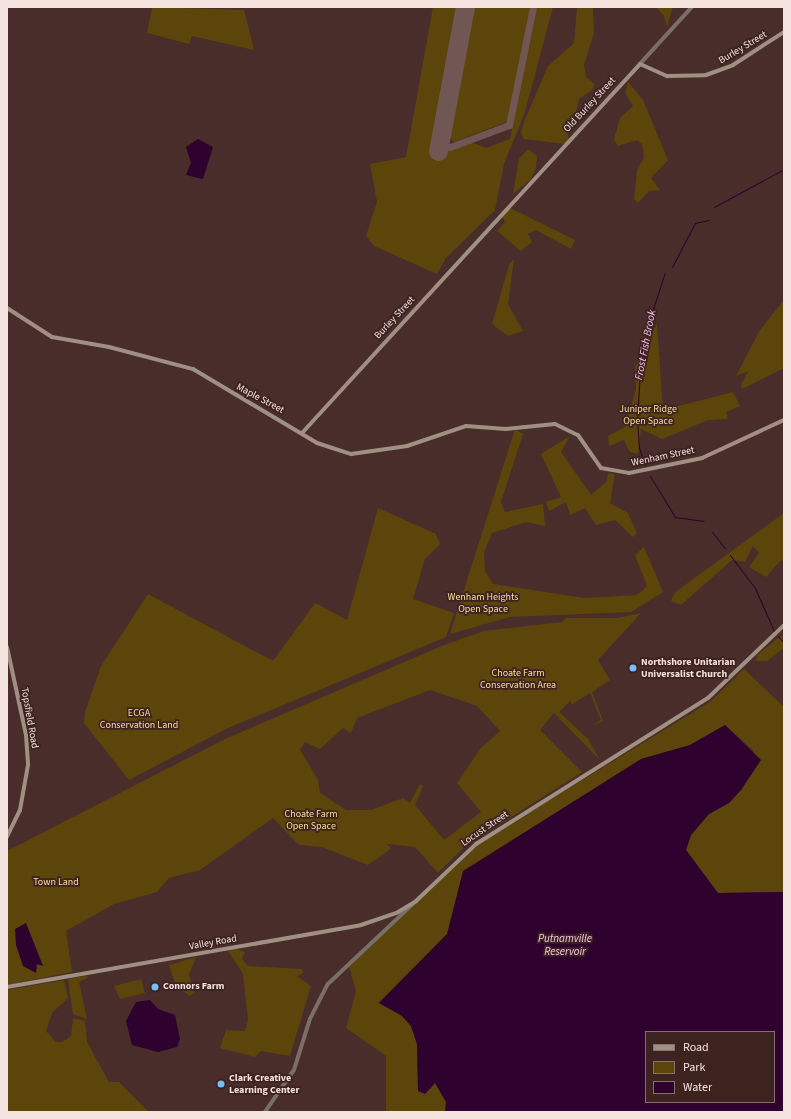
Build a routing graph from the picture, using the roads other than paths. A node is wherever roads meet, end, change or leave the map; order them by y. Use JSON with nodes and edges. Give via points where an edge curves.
{"nodes":[{"id":1,"x":692,"y":7,"type":"edge"},
{"id":2,"x":784,"y":32,"type":"edge"},
{"id":3,"x":640,"y":64,"type":"junction"},
{"id":4,"x":500,"y":215,"type":"joint"},
{"id":5,"x":7,"y":308,"type":"edge"},
{"id":6,"x":784,"y":420,"type":"edge"},
{"id":7,"x":512,"y":429,"type":"joint"},
{"id":8,"x":302,"y":433,"type":"junction"},
{"id":9,"x":784,"y":625,"type":"edge"},
{"id":10,"x":7,"y":647,"type":"edge"},
{"id":11,"x":7,"y":837,"type":"edge"},
{"id":12,"x":416,"y":901,"type":"junction"},
{"id":13,"x":7,"y":987,"type":"edge"},
{"id":14,"x":265,"y":1112,"type":"edge"}],
"edges":[{"from":1,"to":3,"type":"street","name":"Old Burley Street"},
{"from":2,"to":3,"type":"main road","name":"Burley Street","via":[[734,65],[706,75],[667,76]]},
{"from":3,"to":4,"type":"main road","name":"Old Burley Street"},
{"from":4,"to":8,"type":"main road","name":"Burley Street"},
{"from":5,"to":8,"type":"main road","name":"Maple Street","via":[[52,337],[109,347],[193,369]]},
{"from":6,"to":7,"type":"main road","name":"Wenham Street","via":[[702,458],[627,473],[605,470],[597,464],[582,439],[567,427],[550,423]]},
{"from":7,"to":8,"type":"main road","name":"Maple Street","via":[[466,426],[419,443],[358,454],[333,450]]},
{"from":9,"to":12,"type":"main road","name":"Locust Street","via":[[708,698],[472,846]]},
{"from":10,"to":11,"type":"main road","name":"Topsfield Road","via":[[26,735],[28,765],[20,810]]},
{"from":12,"to":13,"type":"main road","name":"Valley Road","via":[[394,914],[360,925]]},
{"from":12,"to":14,"type":"street","name":"Locust Street","via":[[328,984],[313,1013],[294,1070]]}]}
